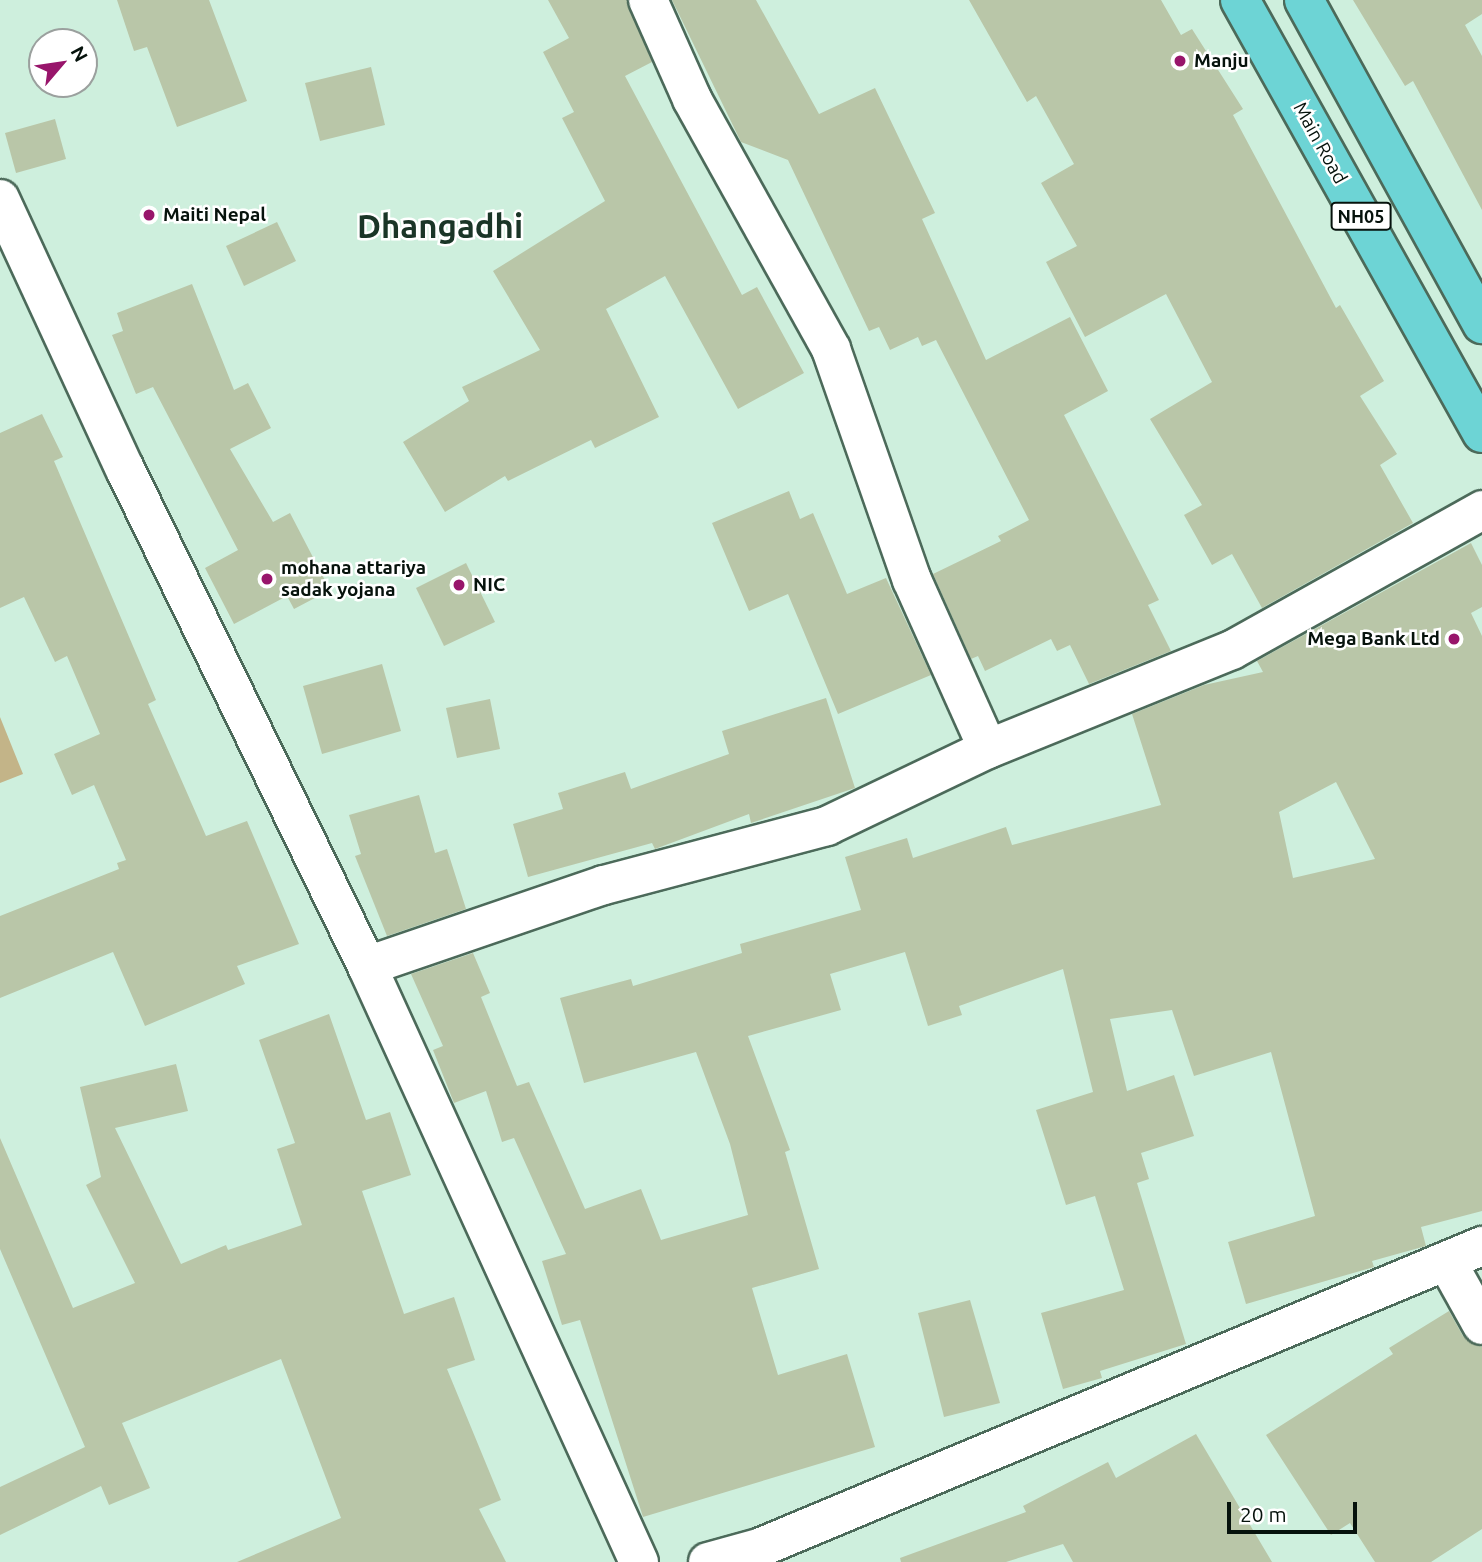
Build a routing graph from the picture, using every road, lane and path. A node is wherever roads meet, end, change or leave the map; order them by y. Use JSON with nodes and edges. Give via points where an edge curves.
{"nodes":[{"id":1,"x":648,"y":0,"type":"edge"},
{"id":2,"x":1240,"y":0,"type":"edge"},
{"id":3,"x":1304,"y":0,"type":"edge"},
{"id":4,"x":0,"y":199,"type":"edge"},
{"id":5,"x":1482,"y":324,"type":"edge"},
{"id":6,"x":1482,"y":433,"type":"edge"},
{"id":7,"x":1482,"y":510,"type":"edge"},
{"id":8,"x":988,"y":749,"type":"junction"},
{"id":9,"x":368,"y":966,"type":"junction"},
{"id":10,"x":1482,"y":1246,"type":"edge"},
{"id":11,"x":1447,"y":1262,"type":"junction"},
{"id":12,"x":1482,"y":1325,"type":"edge"},
{"id":13,"x":768,"y":1555,"type":"edge"},
{"id":14,"x":639,"y":1562,"type":"edge"},
{"id":15,"x":708,"y":1562,"type":"edge"}],
"edges":[{"from":1,"to":8,"type":"street","via":[[692,99],[831,349],[912,580]]},
{"from":2,"to":6,"type":"main road","name":"Main Road","number":"NH05"},
{"from":3,"to":5,"type":"main road","number":"NH05"},
{"from":4,"to":9,"type":"street","via":[[125,469]]},
{"from":7,"to":8,"type":"street","via":[[1232,650]]},
{"from":8,"to":9,"type":"street","via":[[827,826],[604,885]]},
{"from":9,"to":14,"type":"street"},
{"from":10,"to":11,"type":"street"},
{"from":11,"to":12,"type":"street"},
{"from":11,"to":13,"type":"street"},
{"from":13,"to":15,"type":"street"}]}
